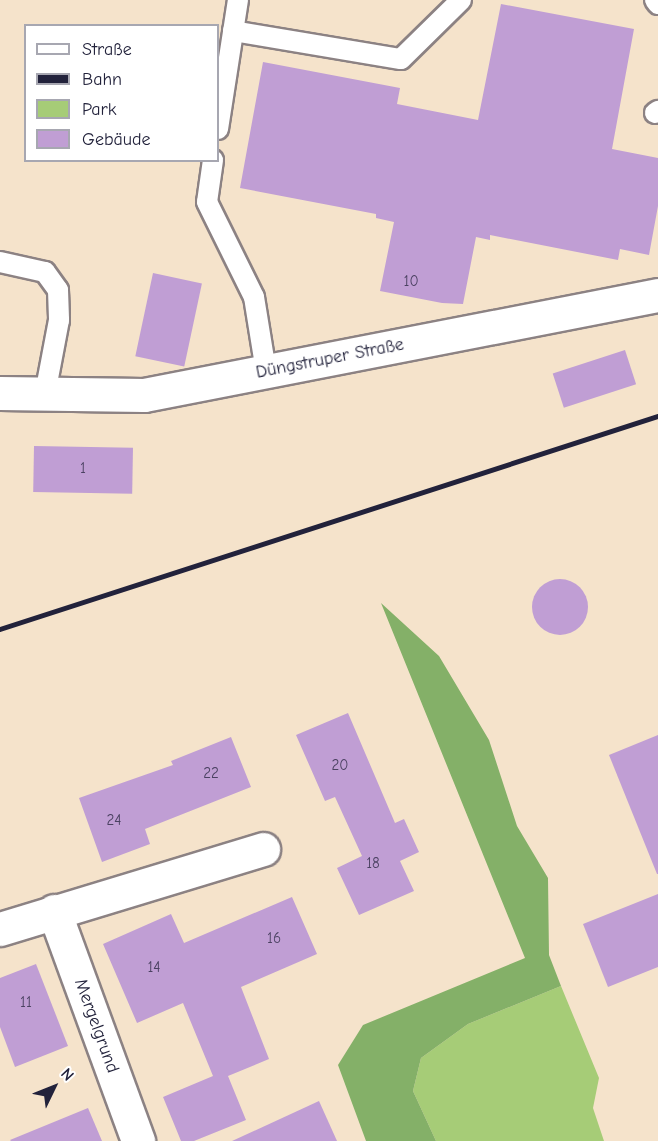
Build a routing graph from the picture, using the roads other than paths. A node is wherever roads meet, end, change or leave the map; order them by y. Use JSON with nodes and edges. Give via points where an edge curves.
{"nodes":[{"id":1,"x":238,"y":0,"type":"edge"},
{"id":2,"x":461,"y":0,"type":"edge"},
{"id":3,"x":655,"y":0,"type":"edge"},
{"id":4,"x":658,"y":3,"type":"edge"},
{"id":5,"x":233,"y":31,"type":"junction"},
{"id":6,"x":219,"y":122,"type":"edge"},
{"id":7,"x":213,"y":162,"type":"edge"},
{"id":8,"x":0,"y":262,"type":"edge"},
{"id":9,"x":658,"y":295,"type":"edge"},
{"id":10,"x":266,"y":371,"type":"junction"},
{"id":11,"x":0,"y":393,"type":"edge"},
{"id":12,"x":45,"y":394,"type":"junction"},
{"id":13,"x":263,"y":849,"type":"dead end"},
{"id":14,"x":54,"y":911,"type":"junction"},
{"id":15,"x":0,"y":929,"type":"edge"},
{"id":16,"x":138,"y":1141,"type":"edge"}],
"edges":[{"from":1,"to":5,"type":"lane"},
{"from":2,"to":5,"type":"lane","via":[[400,59]]},
{"from":3,"to":4,"type":"lane"},
{"from":5,"to":6,"type":"lane"},
{"from":7,"to":10,"type":"lane","via":[[207,202],[254,297]]},
{"from":8,"to":12,"type":"lane","via":[[45,272],[58,290],[59,320]]},
{"from":9,"to":10,"type":"street","name":"Düngstruper Straße"},
{"from":10,"to":12,"type":"street","name":"Düngstruper Straße","via":[[144,395]]},
{"from":11,"to":12,"type":"street","name":"Düngstruper Straße"},
{"from":13,"to":14,"type":"street"},
{"from":14,"to":15,"type":"street"},
{"from":14,"to":16,"type":"street","name":"Mergelgrund"}]}
